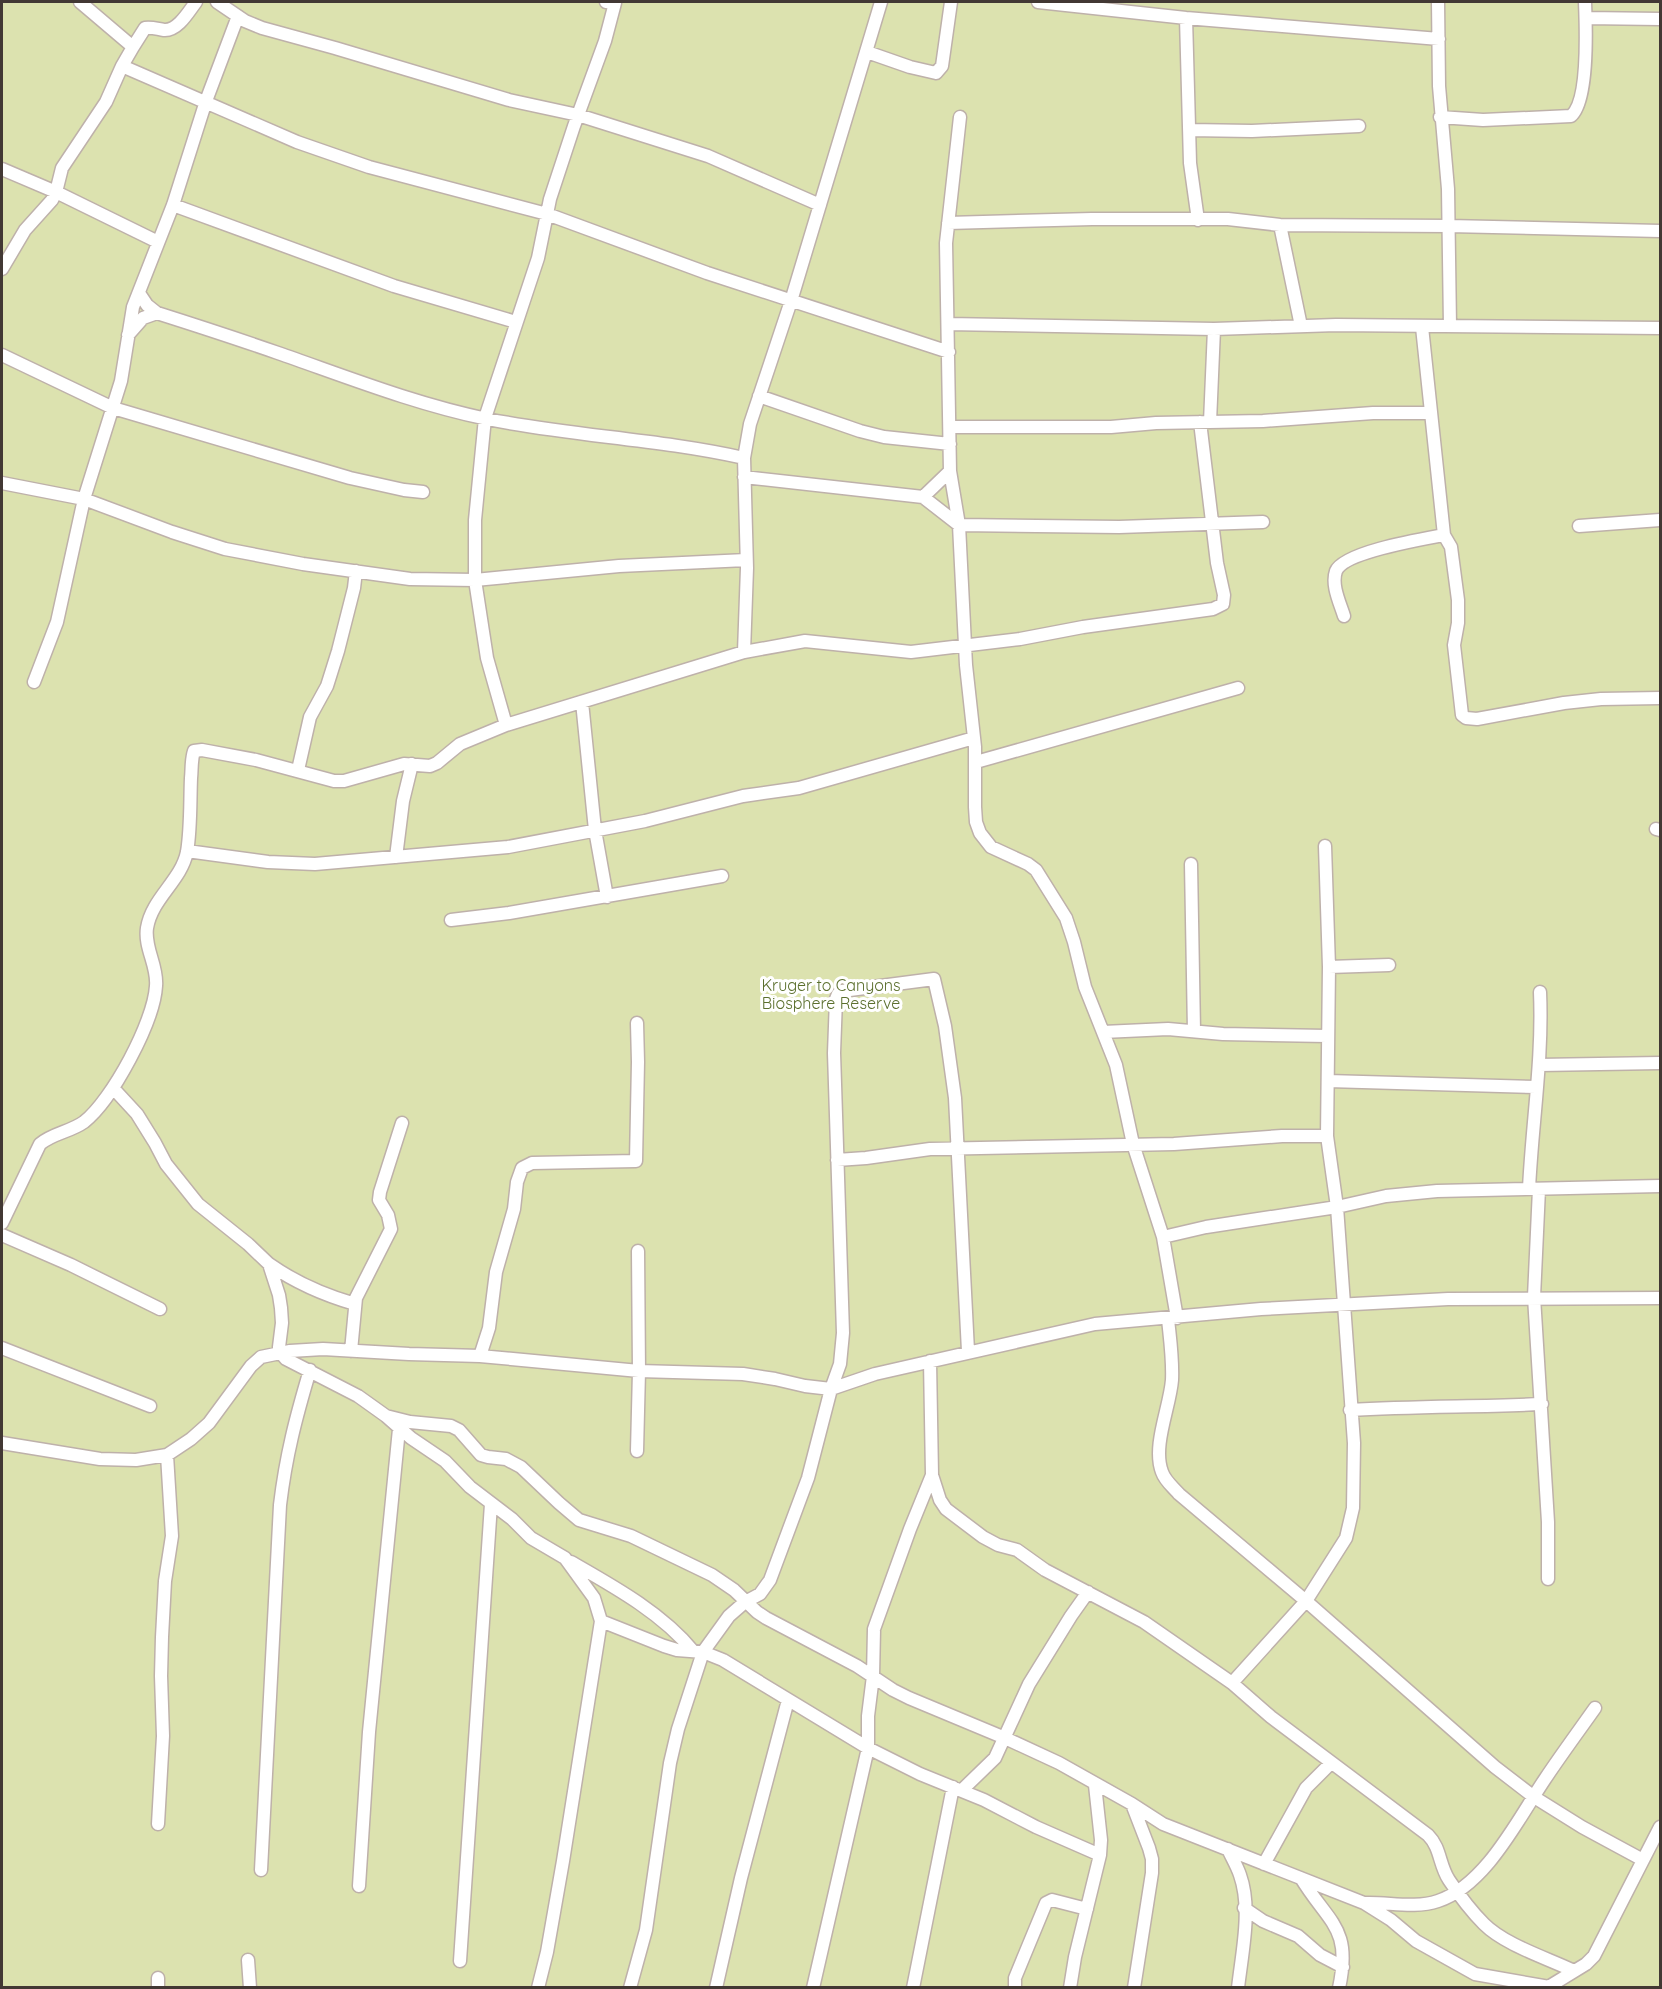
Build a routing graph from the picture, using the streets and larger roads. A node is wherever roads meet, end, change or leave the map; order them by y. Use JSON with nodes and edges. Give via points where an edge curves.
{"nodes":[{"id":1,"x":80,"y":2,"type":"edge"},
{"id":2,"x":196,"y":2,"type":"edge"},
{"id":3,"x":217,"y":2,"type":"edge"},
{"id":4,"x":606,"y":2,"type":"edge"},
{"id":5,"x":881,"y":2,"type":"edge"},
{"id":6,"x":951,"y":2,"type":"edge"},
{"id":7,"x":1038,"y":2,"type":"edge"},
{"id":8,"x":1438,"y":2,"type":"edge"},
{"id":9,"x":1585,"y":2,"type":"edge"},
{"id":10,"x":238,"y":16,"type":"junction"},
{"id":11,"x":1186,"y":18,"type":"junction"},
{"id":12,"x":1586,"y":18,"type":"junction"},
{"id":13,"x":1660,"y":19,"type":"edge"},
{"id":14,"x":1439,"y":39,"type":"junction"},
{"id":15,"x":133,"y":47,"type":"junction"},
{"id":16,"x":867,"y":52,"type":"junction"},
{"id":17,"x":123,"y":66,"type":"junction"},
{"id":18,"x":206,"y":101,"type":"junction"},
{"id":19,"x":578,"y":115,"type":"junction"},
{"id":20,"x":960,"y":117,"type":"dead end"},
{"id":21,"x":1440,"y":117,"type":"junction"},
{"id":22,"x":1359,"y":126,"type":"dead end"},
{"id":23,"x":1189,"y":130,"type":"junction"},
{"id":24,"x":2,"y":169,"type":"edge"},
{"id":25,"x":56,"y":192,"type":"junction"},
{"id":26,"x":820,"y":205,"type":"junction"},
{"id":27,"x":173,"y":206,"type":"junction"},
{"id":28,"x":547,"y":214,"type":"junction"},
{"id":29,"x":1198,"y":220,"type":"junction"},
{"id":30,"x":948,"y":223,"type":"junction"},
{"id":31,"x":1280,"y":225,"type":"junction"},
{"id":32,"x":1449,"y":226,"type":"junction"},
{"id":33,"x":1660,"y":231,"type":"edge"},
{"id":34,"x":158,"y":242,"type":"junction"},
{"id":35,"x":2,"y":269,"type":"edge"},
{"id":36,"x":139,"y":293,"type":"junction"},
{"id":37,"x":791,"y":301,"type":"junction"},
{"id":38,"x":157,"y":313,"type":"junction"},
{"id":39,"x":516,"y":322,"type":"junction"},
{"id":40,"x":948,"y":324,"type":"junction"},
{"id":41,"x":1301,"y":326,"type":"junction"},
{"id":42,"x":1450,"y":326,"type":"junction"},
{"id":43,"x":1422,"y":327,"type":"junction"},
{"id":44,"x":1660,"y":328,"type":"edge"},
{"id":45,"x":1214,"y":330,"type":"junction"},
{"id":46,"x":128,"y":335,"type":"junction"},
{"id":47,"x":948,"y":352,"type":"junction"},
{"id":48,"x":2,"y":355,"type":"edge"},
{"id":49,"x":759,"y":396,"type":"junction"},
{"id":50,"x":113,"y":408,"type":"junction"},
{"id":51,"x":1430,"y":413,"type":"junction"},
{"id":52,"x":485,"y":418,"type":"junction"},
{"id":53,"x":1205,"y":422,"type":"junction"},
{"id":54,"x":950,"y":427,"type":"junction"},
{"id":55,"x":950,"y":444,"type":"junction"},
{"id":56,"x":744,"y":458,"type":"junction"},
{"id":57,"x":950,"y":471,"type":"junction"},
{"id":58,"x":744,"y":477,"type":"junction"},
{"id":59,"x":2,"y":483,"type":"edge"},
{"id":60,"x":423,"y":492,"type":"dead end"},
{"id":61,"x":923,"y":497,"type":"junction"},
{"id":62,"x":84,"y":499,"type":"junction"},
{"id":63,"x":1660,"y":520,"type":"edge"},
{"id":64,"x":1263,"y":522,"type":"dead end"},
{"id":65,"x":1214,"y":524,"type":"junction"},
{"id":66,"x":958,"y":525,"type":"junction"},
{"id":67,"x":1579,"y":526,"type":"dead end"},
{"id":68,"x":1444,"y":535,"type":"junction"},
{"id":69,"x":746,"y":560,"type":"junction"},
{"id":70,"x":356,"y":571,"type":"junction"},
{"id":71,"x":475,"y":580,"type":"junction"},
{"id":72,"x":1344,"y":616,"type":"dead end"},
{"id":73,"x":965,"y":646,"type":"junction"},
{"id":74,"x":744,"y":652,"type":"junction"},
{"id":75,"x":34,"y":682,"type":"dead end"},
{"id":76,"x":1238,"y":688,"type":"dead end"},
{"id":77,"x":1660,"y":698,"type":"edge"},
{"id":78,"x":582,"y":702,"type":"junction"},
{"id":79,"x":506,"y":725,"type":"junction"},
{"id":80,"x":974,"y":738,"type":"junction"},
{"id":81,"x":976,"y":762,"type":"junction"},
{"id":82,"x":412,"y":764,"type":"junction"},
{"id":83,"x":298,"y":770,"type":"junction"},
{"id":84,"x":595,"y":830,"type":"junction"},
{"id":85,"x":1325,"y":846,"type":"dead end"},
{"id":86,"x":187,"y":851,"type":"junction"},
{"id":87,"x":396,"y":856,"type":"junction"},
{"id":88,"x":1191,"y":864,"type":"dead end"},
{"id":89,"x":722,"y":876,"type":"dead end"},
{"id":90,"x":607,"y":897,"type":"junction"},
{"id":91,"x":451,"y":920,"type":"dead end"},
{"id":92,"x":1389,"y":965,"type":"dead end"},
{"id":93,"x":1329,"y":967,"type":"junction"},
{"id":94,"x":1540,"y":992,"type":"dead end"},
{"id":95,"x":637,"y":1023,"type":"dead end"},
{"id":96,"x":1194,"y":1031,"type":"junction"},
{"id":97,"x":1103,"y":1032,"type":"junction"},
{"id":98,"x":1327,"y":1036,"type":"junction"},
{"id":99,"x":1660,"y":1063,"type":"edge"},
{"id":100,"x":1539,"y":1065,"type":"junction"},
{"id":101,"x":1328,"y":1081,"type":"junction"},
{"id":102,"x":1536,"y":1087,"type":"junction"},
{"id":103,"x":113,"y":1088,"type":"junction"},
{"id":104,"x":402,"y":1123,"type":"dead end"},
{"id":105,"x":1327,"y":1136,"type":"junction"},
{"id":106,"x":1133,"y":1144,"type":"junction"},
{"id":107,"x":956,"y":1149,"type":"junction"},
{"id":108,"x":837,"y":1160,"type":"junction"},
{"id":109,"x":1660,"y":1186,"type":"edge"},
{"id":110,"x":1534,"y":1189,"type":"junction"},
{"id":111,"x":1337,"y":1207,"type":"junction"},
{"id":112,"x":2,"y":1223,"type":"edge"},
{"id":113,"x":2,"y":1235,"type":"edge"},
{"id":114,"x":1163,"y":1237,"type":"junction"},
{"id":115,"x":638,"y":1251,"type":"dead end"},
{"id":116,"x":269,"y":1264,"type":"junction"},
{"id":117,"x":1534,"y":1297,"type":"junction"},
{"id":118,"x":1660,"y":1298,"type":"edge"},
{"id":119,"x":355,"y":1304,"type":"junction"},
{"id":120,"x":1343,"y":1304,"type":"junction"},
{"id":121,"x":160,"y":1309,"type":"dead end"},
{"id":122,"x":1173,"y":1318,"type":"junction"},
{"id":123,"x":2,"y":1348,"type":"edge"},
{"id":124,"x":351,"y":1350,"type":"junction"},
{"id":125,"x":968,"y":1351,"type":"junction"},
{"id":126,"x":280,"y":1352,"type":"junction"},
{"id":127,"x":480,"y":1356,"type":"junction"},
{"id":128,"x":930,"y":1361,"type":"junction"},
{"id":129,"x":310,"y":1370,"type":"junction"},
{"id":130,"x":639,"y":1371,"type":"junction"},
{"id":131,"x":831,"y":1389,"type":"junction"},
{"id":132,"x":1542,"y":1404,"type":"junction"},
{"id":133,"x":150,"y":1406,"type":"dead end"},
{"id":134,"x":1350,"y":1410,"type":"junction"},
{"id":135,"x":386,"y":1416,"type":"junction"},
{"id":136,"x":399,"y":1429,"type":"junction"},
{"id":137,"x":2,"y":1443,"type":"edge"},
{"id":138,"x":637,"y":1451,"type":"dead end"},
{"id":139,"x":167,"y":1455,"type":"junction"},
{"id":140,"x":932,"y":1475,"type":"junction"},
{"id":141,"x":491,"y":1504,"type":"junction"},
{"id":142,"x":565,"y":1558,"type":"junction"},
{"id":143,"x":1548,"y":1579,"type":"dead end"},
{"id":144,"x":1088,"y":1592,"type":"junction"},
{"id":145,"x":1306,"y":1600,"type":"junction"},
{"id":146,"x":745,"y":1602,"type":"junction"},
{"id":147,"x":601,"y":1621,"type":"junction"},
{"id":148,"x":698,"y":1652,"type":"junction"},
{"id":149,"x":873,"y":1676,"type":"junction"},
{"id":150,"x":1232,"y":1683,"type":"junction"},
{"id":151,"x":788,"y":1700,"type":"junction"},
{"id":152,"x":1595,"y":1708,"type":"dead end"},
{"id":153,"x":1005,"y":1738,"type":"junction"},
{"id":154,"x":868,"y":1748,"type":"junction"},
{"id":155,"x":1331,"y":1763,"type":"junction"},
{"id":156,"x":1095,"y":1785,"type":"junction"},
{"id":157,"x":957,"y":1789,"type":"junction"},
{"id":158,"x":1534,"y":1797,"type":"junction"},
{"id":159,"x":1132,"y":1804,"type":"junction"},
{"id":160,"x":158,"y":1824,"type":"dead end"},
{"id":161,"x":1660,"y":1827,"type":"edge"},
{"id":162,"x":1228,"y":1849,"type":"junction"},
{"id":163,"x":1100,"y":1855,"type":"junction"},
{"id":164,"x":1643,"y":1860,"type":"junction"},
{"id":165,"x":1264,"y":1864,"type":"junction"},
{"id":166,"x":261,"y":1870,"type":"dead end"},
{"id":167,"x":1301,"y":1878,"type":"junction"},
{"id":168,"x":359,"y":1886,"type":"dead end"},
{"id":169,"x":1458,"y":1892,"type":"junction"},
{"id":170,"x":1364,"y":1903,"type":"junction"},
{"id":171,"x":1244,"y":1908,"type":"junction"},
{"id":172,"x":1087,"y":1909,"type":"junction"},
{"id":173,"x":248,"y":1960,"type":"dead end"},
{"id":174,"x":460,"y":1961,"type":"dead end"},
{"id":175,"x":1343,"y":1967,"type":"junction"},
{"id":176,"x":1574,"y":1971,"type":"junction"},
{"id":177,"x":1475,"y":1974,"type":"junction"},
{"id":178,"x":1552,"y":1987,"type":"edge"},
{"id":179,"x":250,"y":1988,"type":"edge"},
{"id":180,"x":538,"y":1988,"type":"edge"},
{"id":181,"x":630,"y":1988,"type":"edge"},
{"id":182,"x":716,"y":1988,"type":"edge"},
{"id":183,"x":813,"y":1988,"type":"edge"},
{"id":184,"x":914,"y":1988,"type":"edge"},
{"id":185,"x":1015,"y":1988,"type":"edge"},
{"id":186,"x":1070,"y":1988,"type":"edge"},
{"id":187,"x":1134,"y":1988,"type":"edge"},
{"id":188,"x":1238,"y":1988,"type":"edge"},
{"id":189,"x":1339,"y":1988,"type":"edge"},
{"id":190,"x":1472,"y":1988,"type":"edge"}],
"edges":[{"from":1,"to":15,"type":"street"},
{"from":2,"to":15,"type":"street","via":[[174,28],[145,28]]},
{"from":3,"to":10,"type":"street"},
{"from":4,"to":19,"type":"street","via":[[615,3]]},
{"from":5,"to":16,"type":"street"},
{"from":6,"to":16,"type":"street","via":[[942,66],[936,73]]},
{"from":7,"to":11,"type":"street"},
{"from":8,"to":14,"type":"street"},
{"from":9,"to":12,"type":"street"},
{"from":10,"to":18,"type":"street"},
{"from":10,"to":19,"type":"street","via":[[262,28],[508,100]]},
{"from":11,"to":14,"type":"street"},
{"from":11,"to":23,"type":"street"},
{"from":12,"to":13,"type":"street"},
{"from":12,"to":21,"type":"street","via":[[1582,93],[1580,105],[1571,116],[1483,120]]},
{"from":14,"to":21,"type":"street"},
{"from":15,"to":17,"type":"street"},
{"from":16,"to":26,"type":"street"},
{"from":17,"to":18,"type":"street"},
{"from":17,"to":25,"type":"street","via":[[106,102],[62,168]]},
{"from":18,"to":27,"type":"street"},
{"from":18,"to":28,"type":"street","via":[[297,142],[369,167]]},
{"from":19,"to":26,"type":"street","via":[[708,156]]},
{"from":19,"to":28,"type":"street"},
{"from":20,"to":30,"type":"street"},
{"from":21,"to":32,"type":"street"},
{"from":22,"to":23,"type":"street"},
{"from":23,"to":29,"type":"street"},
{"from":24,"to":25,"type":"street"},
{"from":25,"to":34,"type":"street"},
{"from":25,"to":35,"type":"street","via":[[15,244]]},
{"from":26,"to":37,"type":"street"},
{"from":27,"to":34,"type":"street"},
{"from":27,"to":39,"type":"street","via":[[394,286]]},
{"from":28,"to":37,"type":"street"},
{"from":28,"to":39,"type":"street","via":[[544,239]]},
{"from":29,"to":30,"type":"street"},
{"from":29,"to":31,"type":"street"},
{"from":30,"to":40,"type":"street"},
{"from":31,"to":32,"type":"street"},
{"from":31,"to":41,"type":"street"},
{"from":32,"to":33,"type":"street"},
{"from":32,"to":42,"type":"street"},
{"from":34,"to":36,"type":"street"},
{"from":36,"to":38,"type":"street"},
{"from":36,"to":46,"type":"street"},
{"from":37,"to":47,"type":"street"},
{"from":37,"to":49,"type":"street"},
{"from":38,"to":46,"type":"street","via":[[143,318]]},
{"from":38,"to":52,"type":"street","via":[[384,392]]},
{"from":39,"to":52,"type":"street"},
{"from":40,"to":45,"type":"street"},
{"from":40,"to":47,"type":"street"},
{"from":41,"to":43,"type":"street"},
{"from":41,"to":45,"type":"street"},
{"from":42,"to":43,"type":"street"},
{"from":42,"to":44,"type":"street"},
{"from":43,"to":51,"type":"street"},
{"from":45,"to":53,"type":"street"},
{"from":46,"to":50,"type":"street"},
{"from":47,"to":54,"type":"street"},
{"from":48,"to":50,"type":"street"},
{"from":49,"to":55,"type":"street","via":[[876,435]]},
{"from":49,"to":56,"type":"street"},
{"from":50,"to":60,"type":"street","via":[[350,478]]},
{"from":50,"to":62,"type":"street"},
{"from":51,"to":53,"type":"street"},
{"from":51,"to":68,"type":"street"},
{"from":52,"to":56,"type":"street"},
{"from":52,"to":71,"type":"street","via":[[475,520]]},
{"from":53,"to":54,"type":"street","via":[[1111,428]]},
{"from":53,"to":65,"type":"street"},
{"from":54,"to":55,"type":"street"},
{"from":55,"to":57,"type":"street"},
{"from":56,"to":58,"type":"street"},
{"from":57,"to":61,"type":"street"},
{"from":57,"to":66,"type":"street"},
{"from":58,"to":61,"type":"street"},
{"from":58,"to":69,"type":"street"},
{"from":59,"to":62,"type":"street"},
{"from":61,"to":66,"type":"street"},
{"from":62,"to":70,"type":"street","via":[[225,549]]},
{"from":62,"to":75,"type":"street","via":[[57,622]]},
{"from":63,"to":67,"type":"street"},
{"from":64,"to":65,"type":"street"},
{"from":65,"to":66,"type":"street"},
{"from":65,"to":73,"type":"street","via":[[1224,595],[1220,607]]},
{"from":66,"to":73,"type":"street"},
{"from":68,"to":72,"type":"street","via":[[1405,542],[1344,562],[1336,571],[1335,580]]},
{"from":68,"to":77,"type":"street","via":[[1451,547],[1458,600],[1454,645],[1464,717],[1476,719],[1601,699]]},
{"from":69,"to":71,"type":"street","via":[[620,566]]},
{"from":69,"to":74,"type":"street"},
{"from":70,"to":71,"type":"street","via":[[410,579]]},
{"from":70,"to":83,"type":"street","via":[[338,651],[327,686],[310,717]]},
{"from":71,"to":79,"type":"street","via":[[487,658]]},
{"from":73,"to":74,"type":"street","via":[[910,652],[805,641]]},
{"from":73,"to":80,"type":"street"},
{"from":74,"to":78,"type":"street"},
{"from":76,"to":81,"type":"street"},
{"from":78,"to":79,"type":"street"},
{"from":78,"to":84,"type":"street"},
{"from":79,"to":82,"type":"street","via":[[460,744],[430,766]]},
{"from":80,"to":81,"type":"street"},
{"from":80,"to":84,"type":"street","via":[[799,788],[743,796]]},
{"from":81,"to":97,"type":"street","via":[[975,807],[980,833],[991,847],[1028,864],[1042,877],[1066,918],[1085,987]]},
{"from":82,"to":83,"type":"street","via":[[344,781]]},
{"from":82,"to":87,"type":"street"},
{"from":83,"to":86,"type":"street","via":[[194,751]]},
{"from":84,"to":87,"type":"street","via":[[508,847]]},
{"from":84,"to":90,"type":"street"},
{"from":85,"to":93,"type":"street"},
{"from":86,"to":87,"type":"street","via":[[288,864]]},
{"from":86,"to":103,"type":"street","via":[[176,879],[154,907],[149,923],[147,939],[157,985],[154,1001]]},
{"from":88,"to":96,"type":"street"},
{"from":89,"to":90,"type":"street"},
{"from":90,"to":91,"type":"street"},
{"from":92,"to":93,"type":"street"},
{"from":93,"to":98,"type":"street"},
{"from":94,"to":100,"type":"street"},
{"from":95,"to":127,"type":"street","via":[[636,1161],[532,1163],[522,1168]]},
{"from":96,"to":97,"type":"street"},
{"from":96,"to":98,"type":"street"},
{"from":97,"to":106,"type":"street","via":[[1116,1065]]},
{"from":98,"to":101,"type":"street"},
{"from":99,"to":100,"type":"street"},
{"from":100,"to":102,"type":"street"},
{"from":101,"to":102,"type":"street"},
{"from":101,"to":105,"type":"street"},
{"from":102,"to":110,"type":"street"},
{"from":103,"to":112,"type":"street","via":[[86,1120],[40,1144]]},
{"from":103,"to":116,"type":"street","via":[[137,1114],[166,1164],[198,1204]]},
{"from":104,"to":119,"type":"street","via":[[379,1200],[391,1229]]},
{"from":105,"to":106,"type":"street"},
{"from":105,"to":111,"type":"street"},
{"from":106,"to":107,"type":"street"},
{"from":106,"to":114,"type":"street"},
{"from":107,"to":108,"type":"street"},
{"from":107,"to":108,"type":"street","via":[[952,1069],[934,979],[838,994],[834,1053]]},
{"from":107,"to":125,"type":"street"},
{"from":108,"to":131,"type":"street","via":[[843,1333],[840,1364]]},
{"from":109,"to":110,"type":"street"},
{"from":110,"to":111,"type":"street","via":[[1407,1193]]},
{"from":110,"to":117,"type":"street"},
{"from":111,"to":114,"type":"street"},
{"from":111,"to":120,"type":"street"},
{"from":113,"to":121,"type":"street"},
{"from":114,"to":122,"type":"street"},
{"from":115,"to":130,"type":"street"},
{"from":116,"to":119,"type":"street","via":[[300,1284]]},
{"from":116,"to":126,"type":"street","via":[[281,1308]]},
{"from":117,"to":118,"type":"street"},
{"from":117,"to":120,"type":"street"},
{"from":117,"to":132,"type":"street"},
{"from":119,"to":124,"type":"street"},
{"from":120,"to":122,"type":"street"},
{"from":120,"to":134,"type":"street"},
{"from":122,"to":125,"type":"street","via":[[1095,1324]]},
{"from":122,"to":145,"type":"street","via":[[1172,1381],[1161,1443],[1161,1471],[1179,1494]]},
{"from":123,"to":133,"type":"street"},
{"from":124,"to":126,"type":"street"},
{"from":124,"to":127,"type":"street"},
{"from":125,"to":128,"type":"street"},
{"from":126,"to":129,"type":"street"},
{"from":126,"to":139,"type":"street","via":[[261,1357],[250,1366],[209,1423]]},
{"from":127,"to":130,"type":"street"},
{"from":128,"to":131,"type":"street"},
{"from":128,"to":140,"type":"street"},
{"from":129,"to":135,"type":"street"},
{"from":129,"to":166,"type":"street","via":[[287,1451],[280,1504]]},
{"from":130,"to":131,"type":"street","via":[[743,1374]]},
{"from":130,"to":138,"type":"street"},
{"from":131,"to":146,"type":"street","via":[[808,1479],[777,1564],[766,1588]]},
{"from":132,"to":134,"type":"street"},
{"from":132,"to":143,"type":"street"},
{"from":134,"to":145,"type":"street","via":[[1354,1443],[1350,1525],[1346,1538]]},
{"from":135,"to":136,"type":"street"},
{"from":135,"to":146,"type":"street","via":[[459,1430],[481,1455],[506,1459],[521,1467],[579,1520],[631,1536],[712,1575]]},
{"from":136,"to":141,"type":"street","via":[[445,1461]]},
{"from":136,"to":168,"type":"street","via":[[370,1722]]},
{"from":137,"to":139,"type":"street","via":[[100,1459],[136,1460]]},
{"from":139,"to":160,"type":"street","via":[[172,1536],[162,1637],[164,1736]]},
{"from":140,"to":144,"type":"street","via":[[940,1500],[954,1516],[983,1537],[1017,1550]]},
{"from":140,"to":149,"type":"street","via":[[877,1618]]},
{"from":141,"to":142,"type":"street","via":[[531,1538]]},
{"from":141,"to":174,"type":"street"},
{"from":142,"to":147,"type":"street","via":[[594,1598]]},
{"from":142,"to":148,"type":"street","via":[[654,1616]]},
{"from":144,"to":150,"type":"street","via":[[1144,1622]]},
{"from":144,"to":153,"type":"street","via":[[1029,1684]]},
{"from":145,"to":150,"type":"street"},
{"from":145,"to":158,"type":"street"},
{"from":146,"to":148,"type":"street"},
{"from":146,"to":149,"type":"street","via":[[766,1618]]},
{"from":147,"to":148,"type":"street","via":[[664,1646]]},
{"from":147,"to":180,"type":"street","via":[[561,1873]]},
{"from":148,"to":151,"type":"street","via":[[738,1669]]},
{"from":148,"to":181,"type":"street","via":[[670,1763],[646,1930]]},
{"from":149,"to":153,"type":"street","via":[[909,1698]]},
{"from":149,"to":154,"type":"street"},
{"from":150,"to":155,"type":"street"},
{"from":151,"to":154,"type":"street"},
{"from":151,"to":182,"type":"street"},
{"from":152,"to":158,"type":"street"},
{"from":153,"to":156,"type":"street"},
{"from":153,"to":157,"type":"street","via":[[995,1758]]},
{"from":154,"to":157,"type":"street"},
{"from":154,"to":183,"type":"street"},
{"from":155,"to":165,"type":"street","via":[[1306,1788]]},
{"from":155,"to":169,"type":"street","via":[[1434,1841],[1445,1874]]},
{"from":156,"to":159,"type":"street"},
{"from":156,"to":163,"type":"street"},
{"from":157,"to":163,"type":"street"},
{"from":157,"to":184,"type":"street"},
{"from":158,"to":164,"type":"street"},
{"from":158,"to":169,"type":"street","via":[[1477,1876]]},
{"from":159,"to":162,"type":"street","via":[[1163,1824]]},
{"from":159,"to":187,"type":"street","via":[[1152,1859]]},
{"from":161,"to":164,"type":"street"},
{"from":162,"to":165,"type":"street"},
{"from":162,"to":171,"type":"street","via":[[1240,1875]]},
{"from":163,"to":172,"type":"street"},
{"from":164,"to":176,"type":"street","via":[[1594,1956]]},
{"from":165,"to":167,"type":"street"},
{"from":167,"to":170,"type":"street"},
{"from":167,"to":175,"type":"street","via":[[1337,1928]]},
{"from":169,"to":170,"type":"street","via":[[1421,1904]]},
{"from":169,"to":176,"type":"street","via":[[1490,1929]]},
{"from":170,"to":177,"type":"street","via":[[1416,1941]]},
{"from":171,"to":175,"type":"street","via":[[1298,1936]]},
{"from":171,"to":188,"type":"street"},
{"from":172,"to":185,"type":"street","via":[[1052,1900],[1046,1903],[1015,1978]]},
{"from":172,"to":186,"type":"street"},
{"from":173,"to":179,"type":"street"},
{"from":175,"to":189,"type":"street"},
{"from":176,"to":178,"type":"street"},
{"from":177,"to":178,"type":"street"},
{"from":177,"to":190,"type":"street"}]}
